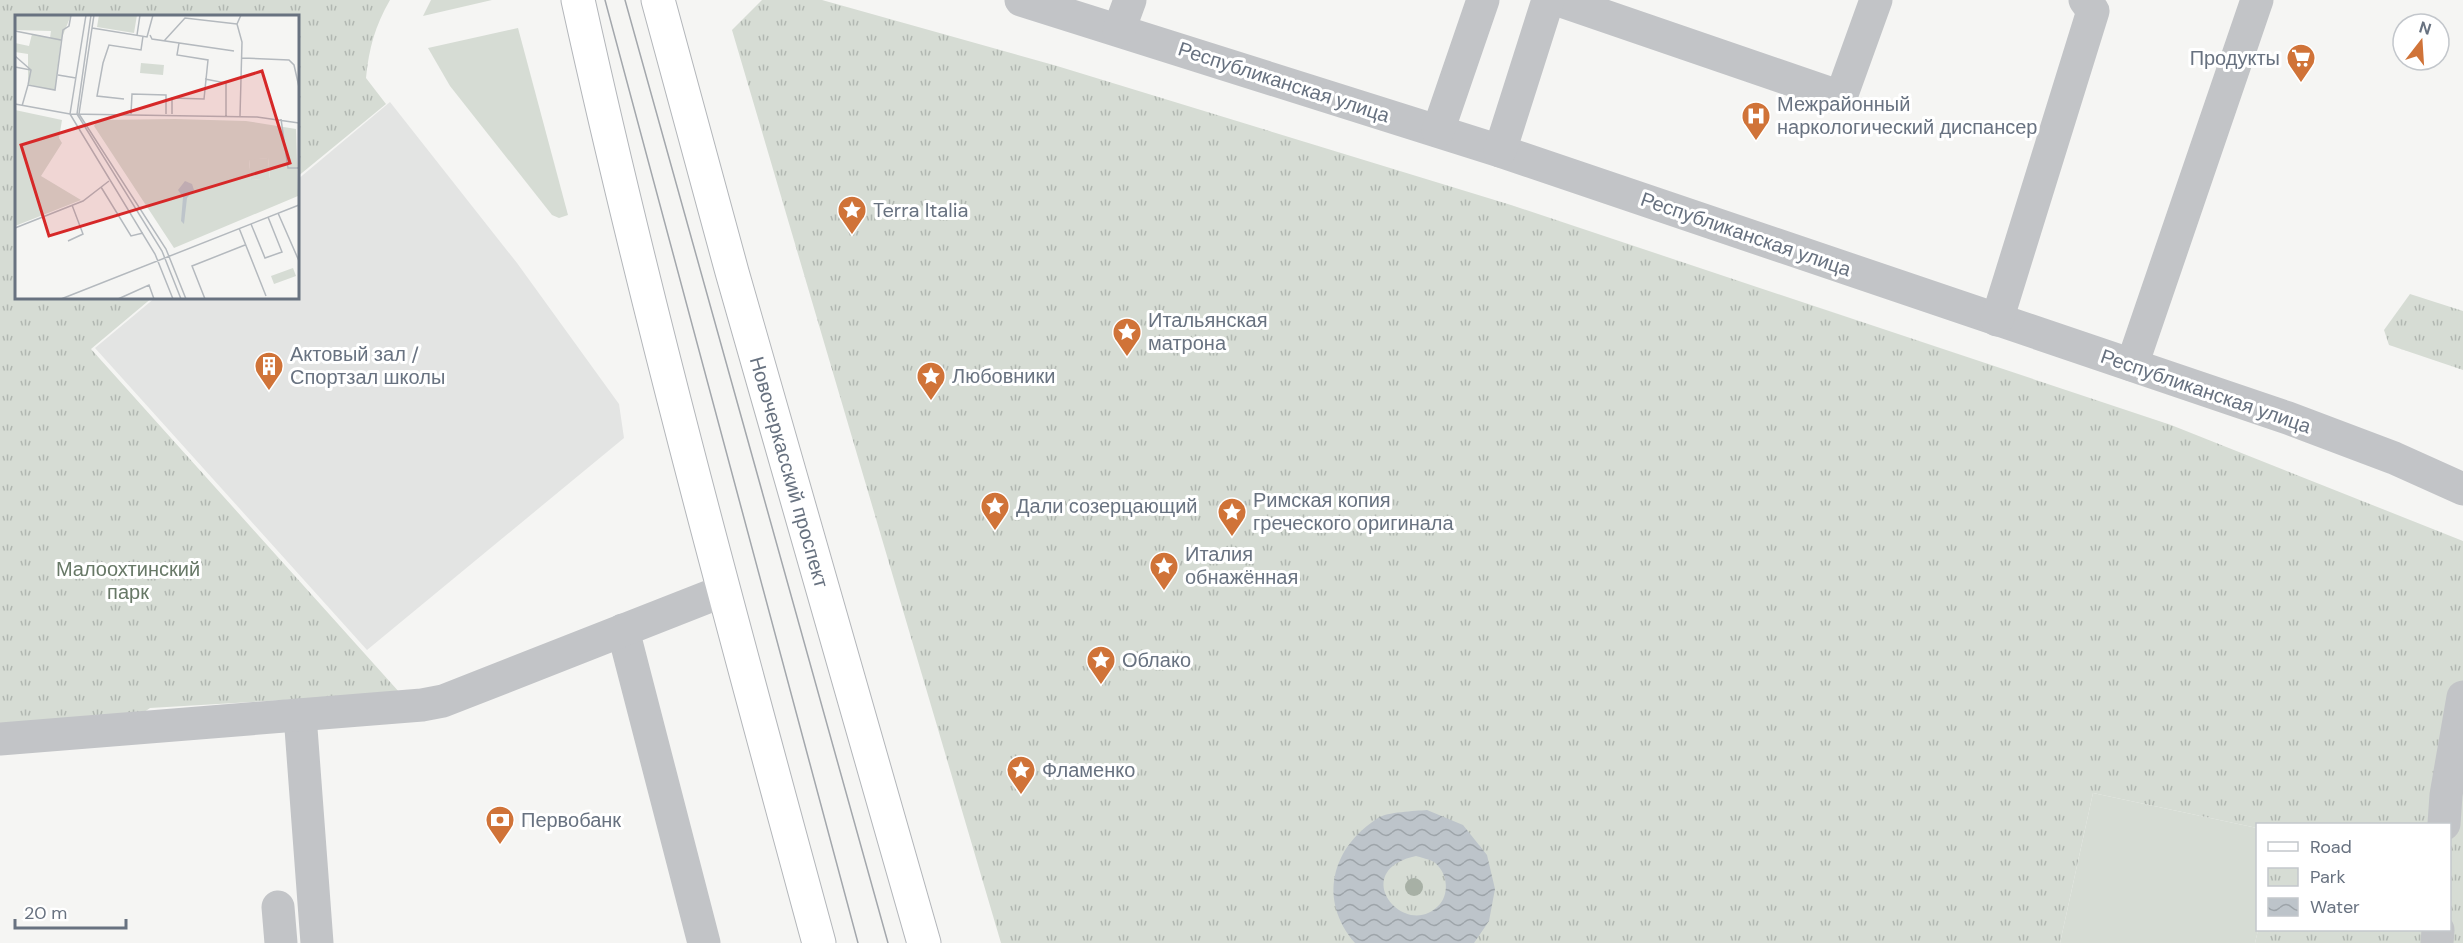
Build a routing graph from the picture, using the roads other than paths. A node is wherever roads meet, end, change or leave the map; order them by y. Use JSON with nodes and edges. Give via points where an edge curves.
{"nodes":[{"id":1,"x":578,"y":0,"type":"edge"},
{"id":2,"x":658,"y":0,"type":"edge"},
{"id":3,"x":1021,"y":0,"type":"edge"},
{"id":4,"x":1130,"y":0,"type":"edge"},
{"id":5,"x":1483,"y":0,"type":"edge"},
{"id":6,"x":1548,"y":0,"type":"edge"},
{"id":7,"x":1558,"y":0,"type":"edge"},
{"id":8,"x":1876,"y":0,"type":"edge"},
{"id":9,"x":2085,"y":0,"type":"edge"},
{"id":10,"x":2257,"y":0,"type":"edge"},
{"id":11,"x":1119,"y":30,"type":"junction"},
{"id":12,"x":1438,"y":131,"type":"junction"},
{"id":13,"x":1500,"y":151,"type":"junction"},
{"id":14,"x":1997,"y":320,"type":"junction"},
{"id":15,"x":2132,"y":364,"type":"junction"},
{"id":16,"x":2463,"y":489,"type":"edge"},
{"id":17,"x":723,"y":591,"type":"junction"},
{"id":18,"x":623,"y":630,"type":"junction"},
{"id":19,"x":2463,"y":697,"type":"edge"},
{"id":20,"x":300,"y":715,"type":"junction"},
{"id":21,"x":0,"y":739,"type":"edge"},
{"id":22,"x":2444,"y":823,"type":"edge"},
{"id":23,"x":278,"y":907,"type":"dead end"},
{"id":24,"x":281,"y":943,"type":"edge"},
{"id":25,"x":317,"y":943,"type":"edge"},
{"id":26,"x":704,"y":943,"type":"edge"},
{"id":27,"x":819,"y":943,"type":"edge"},
{"id":28,"x":924,"y":943,"type":"edge"}],
"edges":[{"from":1,"to":17,"type":"main road"},
{"from":2,"to":28,"type":"main road","name":"Новочеркасский проспект"},
{"from":3,"to":11,"type":"street","name":"Республиканская улица"},
{"from":4,"to":11,"type":"street"},
{"from":5,"to":12,"type":"street"},
{"from":6,"to":13,"type":"street"},
{"from":7,"to":8,"type":"street","via":[[1841,97]]},
{"from":9,"to":14,"type":"street","via":[[2093,11]]},
{"from":10,"to":15,"type":"street"},
{"from":11,"to":12,"type":"street","name":"Республиканская улица"},
{"from":12,"to":13,"type":"street","name":"Республиканская улица"},
{"from":13,"to":14,"type":"street","name":"Республиканская улица"},
{"from":14,"to":15,"type":"street","name":"Республиканская улица"},
{"from":15,"to":16,"type":"street","name":"Республиканская улица","via":[[2394,458]]},
{"from":17,"to":18,"type":"street"},
{"from":17,"to":27,"type":"main road"},
{"from":18,"to":20,"type":"street","via":[[443,701]]},
{"from":18,"to":26,"type":"street"},
{"from":19,"to":22,"type":"street"},
{"from":20,"to":21,"type":"street"},
{"from":20,"to":25,"type":"street"},
{"from":23,"to":24,"type":"street"}]}
